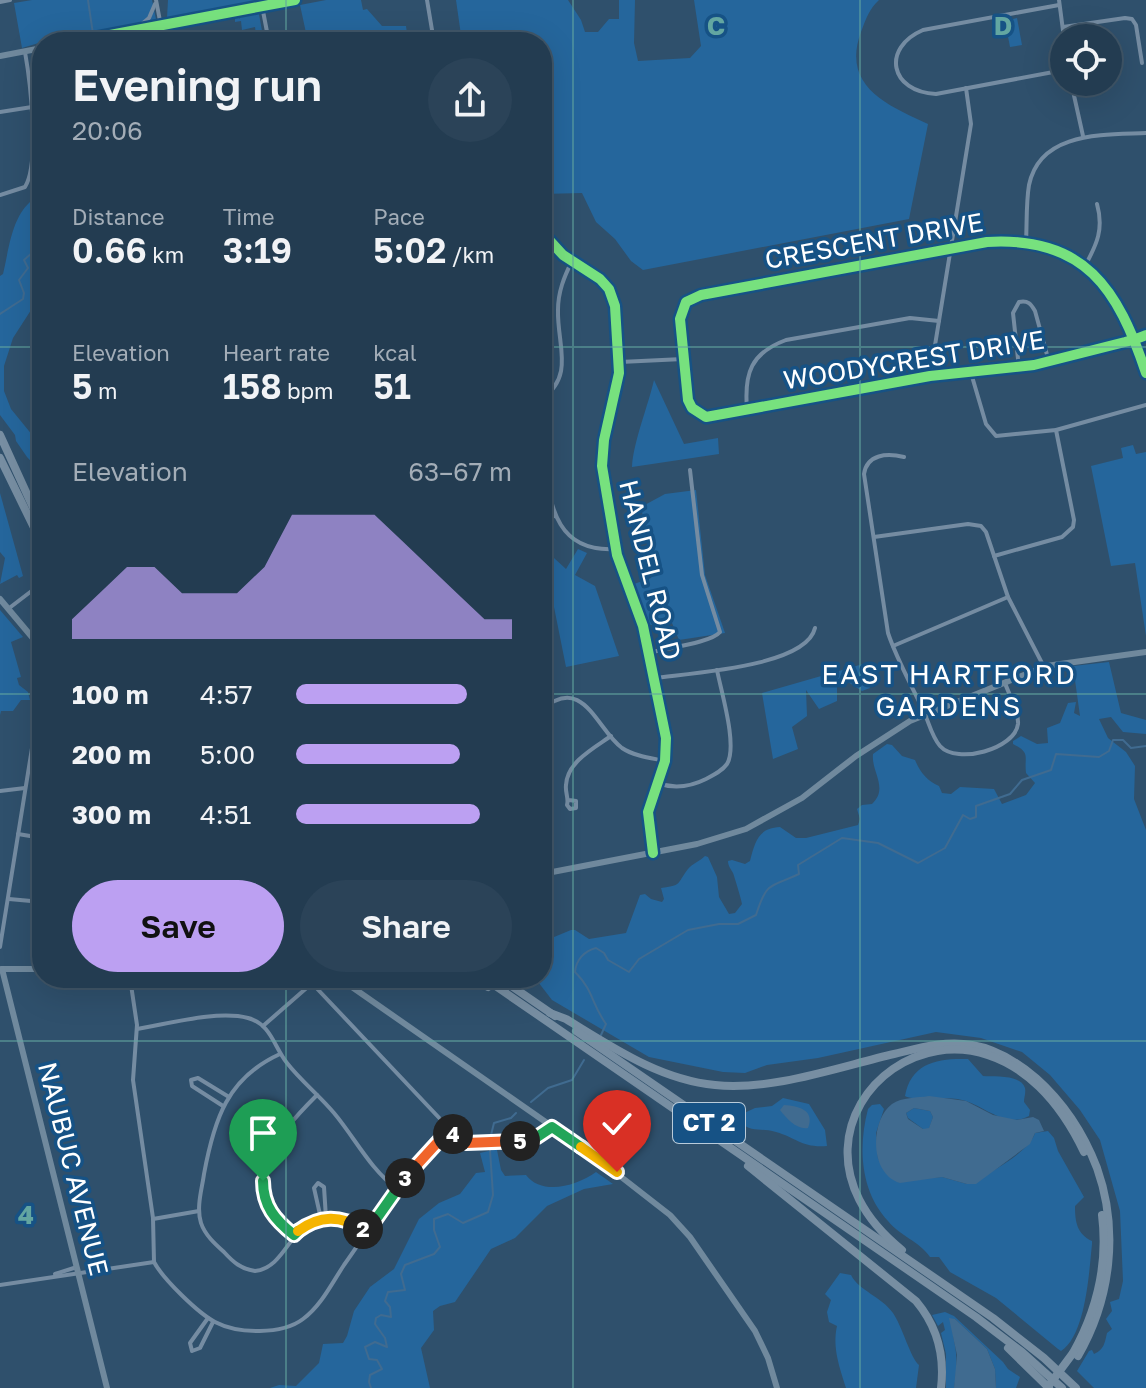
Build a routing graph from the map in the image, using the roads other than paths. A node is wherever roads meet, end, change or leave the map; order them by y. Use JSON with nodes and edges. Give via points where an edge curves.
{"nodes":[{"id":1,"x":10,"y":0,"type":"edge"},
{"id":2,"x":295,"y":0,"type":"edge"},
{"id":3,"x":427,"y":0,"type":"edge"},
{"id":4,"x":156,"y":1,"type":"edge"},
{"id":5,"x":0,"y":2,"type":"edge"},
{"id":6,"x":1059,"y":2,"type":"edge"},
{"id":7,"x":262,"y":6,"type":"junction"},
{"id":8,"x":1063,"y":24,"type":"edge"},
{"id":9,"x":1089,"y":24,"type":"edge"},
{"id":10,"x":161,"y":25,"type":"junction"},
{"id":11,"x":135,"y":30,"type":"junction"},
{"id":12,"x":125,"y":32,"type":"edge"},
{"id":13,"x":162,"y":32,"type":"edge"},
{"id":14,"x":267,"y":32,"type":"edge"},
{"id":15,"x":432,"y":32,"type":"edge"},
{"id":16,"x":32,"y":50,"type":"edge"},
{"id":17,"x":25,"y":52,"type":"junction"},
{"id":18,"x":0,"y":56,"type":"edge"},
{"id":19,"x":1142,"y":63,"type":"dead end"},
{"id":20,"x":1050,"y":73,"type":"edge"},
{"id":21,"x":966,"y":88,"type":"junction"},
{"id":22,"x":1074,"y":96,"type":"edge"},
{"id":23,"x":32,"y":107,"type":"junction"},
{"id":24,"x":0,"y":112,"type":"edge"},
{"id":25,"x":1146,"y":133,"type":"edge"},
{"id":26,"x":1083,"y":136,"type":"junction"},
{"id":27,"x":0,"y":195,"type":"edge"},
{"id":28,"x":1097,"y":204,"type":"dead end"},
{"id":29,"x":1026,"y":242,"type":"junction"},
{"id":30,"x":552,"y":244,"type":"edge"},
{"id":31,"x":953,"y":248,"type":"junction"},
{"id":32,"x":572,"y":261,"type":"junction"},
{"id":33,"x":1085,"y":266,"type":"junction"},
{"id":34,"x":939,"y":321,"type":"junction"},
{"id":35,"x":1146,"y":335,"type":"edge"},
{"id":36,"x":1135,"y":339,"type":"junction"},
{"id":37,"x":683,"y":359,"type":"junction"},
{"id":38,"x":620,"y":362,"type":"junction"},
{"id":39,"x":1049,"y":362,"type":"junction"},
{"id":40,"x":1019,"y":368,"type":"junction"},
{"id":41,"x":971,"y":373,"type":"junction"},
{"id":42,"x":1146,"y":373,"type":"edge"},
{"id":43,"x":930,"y":376,"type":"junction"},
{"id":44,"x":552,"y":391,"type":"edge"},
{"id":45,"x":1146,"y":405,"type":"edge"},
{"id":46,"x":747,"y":409,"type":"junction"},
{"id":47,"x":1056,"y":430,"type":"junction"},
{"id":48,"x":0,"y":435,"type":"edge"},
{"id":49,"x":904,"y":457,"type":"dead end"},
{"id":50,"x":0,"y":458,"type":"edge"},
{"id":51,"x":690,"y":470,"type":"dead end"},
{"id":52,"x":552,"y":501,"type":"edge"},
{"id":53,"x":32,"y":505,"type":"edge"},
{"id":54,"x":552,"y":516,"type":"edge"},
{"id":55,"x":555,"y":516,"type":"junction"},
{"id":56,"x":32,"y":524,"type":"edge"},
{"id":57,"x":874,"y":537,"type":"junction"},
{"id":58,"x":616,"y":549,"type":"junction"},
{"id":59,"x":994,"y":556,"type":"junction"},
{"id":60,"x":32,"y":591,"type":"edge"},
{"id":61,"x":1008,"y":597,"type":"junction"},
{"id":62,"x":0,"y":599,"type":"edge"},
{"id":63,"x":8,"y":609,"type":"junction"},
{"id":64,"x":815,"y":628,"type":"dead end"},
{"id":65,"x":32,"y":637,"type":"edge"},
{"id":66,"x":893,"y":646,"type":"junction"},
{"id":67,"x":1146,"y":652,"type":"edge"},
{"id":68,"x":649,"y":653,"type":"junction"},
{"id":69,"x":1044,"y":667,"type":"junction"},
{"id":70,"x":716,"y":670,"type":"junction"},
{"id":71,"x":654,"y":678,"type":"junction"},
{"id":72,"x":1005,"y":683,"type":"junction"},
{"id":73,"x":552,"y":704,"type":"edge"},
{"id":74,"x":925,"y":715,"type":"junction"},
{"id":75,"x":611,"y":736,"type":"junction"},
{"id":76,"x":32,"y":750,"type":"edge"},
{"id":77,"x":665,"y":761,"type":"junction"},
{"id":78,"x":657,"y":783,"type":"junction"},
{"id":79,"x":26,"y":788,"type":"junction"},
{"id":80,"x":0,"y":791,"type":"edge"},
{"id":81,"x":569,"y":800,"type":"dead end"},
{"id":82,"x":18,"y":834,"type":"junction"},
{"id":83,"x":32,"y":836,"type":"edge"},
{"id":84,"x":653,"y":853,"type":"junction"},
{"id":85,"x":552,"y":872,"type":"edge"},
{"id":86,"x":8,"y":899,"type":"junction"},
{"id":87,"x":32,"y":901,"type":"edge"},
{"id":88,"x":0,"y":947,"type":"edge"},
{"id":89,"x":1,"y":967,"type":"edge"},
{"id":90,"x":32,"y":969,"type":"edge"},
{"id":91,"x":131,"y":988,"type":"edge"},
{"id":92,"x":307,"y":988,"type":"edge"},
{"id":93,"x":318,"y":988,"type":"edge"},
{"id":94,"x":353,"y":988,"type":"edge"},
{"id":95,"x":490,"y":988,"type":"edge"},
{"id":96,"x":498,"y":988,"type":"edge"},
{"id":97,"x":514,"y":988,"type":"edge"},
{"id":98,"x":523,"y":1005,"type":"junction"},
{"id":99,"x":550,"y":1013,"type":"junction"},
{"id":100,"x":263,"y":1026,"type":"junction"},
{"id":101,"x":137,"y":1029,"type":"junction"},
{"id":102,"x":280,"y":1054,"type":"junction"},
{"id":103,"x":317,"y":1095,"type":"junction"},
{"id":104,"x":229,"y":1097,"type":"junction"},
{"id":105,"x":223,"y":1106,"type":"junction"},
{"id":106,"x":552,"y":1127,"type":"junction"},
{"id":107,"x":449,"y":1130,"type":"junction"},
{"id":108,"x":727,"y":1146,"type":"junction"},
{"id":109,"x":397,"y":1189,"type":"junction"},
{"id":110,"x":199,"y":1211,"type":"junction"},
{"id":111,"x":153,"y":1219,"type":"junction"},
{"id":112,"x":324,"y":1219,"type":"junction"},
{"id":113,"x":367,"y":1232,"type":"junction"},
{"id":114,"x":294,"y":1235,"type":"junction"},
{"id":115,"x":154,"y":1262,"type":"junction"},
{"id":116,"x":919,"y":1267,"type":"junction"},
{"id":117,"x":78,"y":1271,"type":"junction"},
{"id":118,"x":0,"y":1285,"type":"edge"},
{"id":119,"x":976,"y":1317,"type":"junction"},
{"id":120,"x":211,"y":1320,"type":"junction"},
{"id":121,"x":1076,"y":1354,"type":"junction"},
{"id":122,"x":107,"y":1388,"type":"edge"},
{"id":123,"x":777,"y":1388,"type":"edge"},
{"id":124,"x":941,"y":1388,"type":"edge"},
{"id":125,"x":1050,"y":1388,"type":"edge"},
{"id":126,"x":1062,"y":1388,"type":"edge"},
{"id":127,"x":1076,"y":1388,"type":"edge"}],
"edges":[{"from":1,"to":5,"type":"street"},
{"from":2,"to":7,"type":"main road"},
{"from":3,"to":15,"type":"street"},
{"from":4,"to":10,"type":"street"},
{"from":4,"to":11,"type":"street","via":[[149,18]]},
{"from":6,"to":8,"type":"street"},
{"from":6,"to":21,"type":"street","via":[[923,30],[900,45],[896,62],[907,87],[936,94]]},
{"from":7,"to":10,"type":"main road"},
{"from":7,"to":14,"type":"street"},
{"from":9,"to":19,"type":"street","via":[[1132,19]]},
{"from":10,"to":11,"type":"main road"},
{"from":10,"to":13,"type":"street"},
{"from":11,"to":12,"type":"main road"},
{"from":16,"to":17,"type":"main road"},
{"from":17,"to":18,"type":"main road"},
{"from":17,"to":23,"type":"street"},
{"from":20,"to":21,"type":"street"},
{"from":21,"to":31,"type":"street","via":[[971,124]]},
{"from":22,"to":26,"type":"street"},
{"from":23,"to":24,"type":"street"},
{"from":23,"to":27,"type":"street","via":[[29,181],[18,191]]},
{"from":25,"to":26,"type":"street"},
{"from":26,"to":29,"type":"street","via":[[1047,153],[1035,168]]},
{"from":28,"to":33,"type":"street","via":[[1099,236]]},
{"from":29,"to":31,"type":"street","name":"CRESCENT DRIVE"},
{"from":29,"to":33,"type":"street","name":"CRESCENT DRIVE"},
{"from":30,"to":32,"type":"street","name":"HANDEL ROAD"},
{"from":31,"to":34,"type":"street"},
{"from":31,"to":37,"type":"street","name":"CRESCENT DRIVE","via":[[693,297],[680,319]]},
{"from":32,"to":38,"type":"street","name":"HANDEL ROAD","via":[[596,275],[610,292]]},
{"from":32,"to":44,"type":"street","via":[[558,304],[561,376]]},
{"from":33,"to":36,"type":"street","name":"CRESCENT DRIVE","via":[[1113,296]]},
{"from":34,"to":43,"type":"street"},
{"from":34,"to":46,"type":"street","via":[[910,318],[772,345],[759,355],[746,379]]},
{"from":35,"to":36,"type":"street","name":"WOODYCREST DRIVE"},
{"from":36,"to":39,"type":"street","name":"WOODYCREST DRIVE"},
{"from":36,"to":42,"type":"street","name":"CRESCENT DRIVE"},
{"from":37,"to":38,"type":"street"},
{"from":37,"to":46,"type":"street","name":"WOODYCREST DRIVE","via":[[688,400],[698,414]]},
{"from":38,"to":58,"type":"street","name":"HANDEL ROAD","via":[[602,456]]},
{"from":39,"to":40,"type":"street","name":"WOODYCREST DRIVE"},
{"from":39,"to":40,"type":"street","via":[[1035,311],[1031,304],[1019,302],[1013,313]]},
{"from":40,"to":41,"type":"street","name":"WOODYCREST DRIVE"},
{"from":41,"to":43,"type":"street","name":"WOODYCREST DRIVE"},
{"from":41,"to":47,"type":"street","via":[[986,424],[996,436]]},
{"from":43,"to":46,"type":"street","name":"WOODYCREST DRIVE"},
{"from":45,"to":47,"type":"street"},
{"from":47,"to":59,"type":"street","via":[[1073,527],[1062,537]]},
{"from":48,"to":53,"type":"highway"},
{"from":49,"to":57,"type":"street","via":[[875,457],[865,467]]},
{"from":50,"to":56,"type":"highway"},
{"from":51,"to":68,"type":"street","via":[[702,575],[720,632],[711,640]]},
{"from":52,"to":55,"type":"street"},
{"from":54,"to":55,"type":"street"},
{"from":55,"to":58,"type":"street","via":[[583,544]]},
{"from":57,"to":59,"type":"street","via":[[976,524],[986,532]]},
{"from":57,"to":66,"type":"street"},
{"from":58,"to":68,"type":"street","name":"HANDEL ROAD"},
{"from":59,"to":61,"type":"street"},
{"from":60,"to":63,"type":"street"},
{"from":61,"to":66,"type":"street"},
{"from":61,"to":69,"type":"street"},
{"from":62,"to":63,"type":"main road"},
{"from":63,"to":65,"type":"main road"},
{"from":64,"to":70,"type":"street","via":[[809,642],[789,652]]},
{"from":66,"to":74,"type":"street"},
{"from":67,"to":69,"type":"main road"},
{"from":68,"to":71,"type":"street","name":"HANDEL ROAD"},
{"from":69,"to":72,"type":"main road"},
{"from":70,"to":71,"type":"street"},
{"from":70,"to":78,"type":"street","via":[[731,744],[728,761],[693,785]]},
{"from":71,"to":77,"type":"street","name":"HANDEL ROAD","via":[[666,738]]},
{"from":72,"to":74,"type":"main road"},
{"from":72,"to":74,"type":"street","via":[[1018,724],[1002,744],[956,755],[941,748]]},
{"from":73,"to":75,"type":"street","via":[[579,702]]},
{"from":74,"to":84,"type":"main road","via":[[894,730],[759,824]]},
{"from":75,"to":77,"type":"street","via":[[629,752]]},
{"from":75,"to":81,"type":"street","via":[[573,767],[566,784]]},
{"from":76,"to":79,"type":"street"},
{"from":77,"to":78,"type":"street","name":"HANDEL ROAD"},
{"from":78,"to":84,"type":"street","name":"HANDEL ROAD","via":[[648,812]]},
{"from":79,"to":80,"type":"street"},
{"from":79,"to":82,"type":"street"},
{"from":82,"to":83,"type":"street"},
{"from":82,"to":86,"type":"street"},
{"from":84,"to":85,"type":"main road"},
{"from":86,"to":87,"type":"street"},
{"from":86,"to":88,"type":"street"},
{"from":89,"to":90,"type":"main road"},
{"from":89,"to":117,"type":"main road","name":"NAUBUC AVENUE"},
{"from":91,"to":101,"type":"street"},
{"from":92,"to":100,"type":"street"},
{"from":93,"to":107,"type":"street"},
{"from":94,"to":106,"type":"main road"},
{"from":95,"to":98,"type":"highway"},
{"from":96,"to":98,"type":"highway","number":"CT 2"},
{"from":97,"to":99,"type":"highway","number":"CT 2"},
{"from":98,"to":108,"type":"highway","number":"CT 2"},
{"from":99,"to":116,"type":"highway","number":"CT 2"},
{"from":99,"to":121,"type":"highway","via":[[656,1069],[717,1085],[772,1082],[945,1043],[980,1046],[1014,1062],[1048,1090],[1076,1125],[1105,1199],[1110,1240],[1106,1282],[1096,1318]]},
{"from":100,"to":101,"type":"street","via":[[229,1016]]},
{"from":100,"to":102,"type":"street"},
{"from":101,"to":111,"type":"street","via":[[133,1075]]},
{"from":102,"to":103,"type":"street"},
{"from":102,"to":104,"type":"street","via":[[254,1070]]},
{"from":103,"to":109,"type":"street"},
{"from":103,"to":114,"type":"street","via":[[281,1134],[264,1175],[267,1206]]},
{"from":104,"to":105,"type":"street"},
{"from":104,"to":105,"type":"street","via":[[198,1078],[191,1080],[192,1086]]},
{"from":105,"to":110,"type":"street","via":[[212,1136]]},
{"from":106,"to":107,"type":"street","via":[[529,1140],[474,1144]]},
{"from":106,"to":123,"type":"main road","via":[[681,1226],[755,1331]]},
{"from":107,"to":109,"type":"street"},
{"from":108,"to":119,"type":"highway","number":"CT 2"},
{"from":108,"to":124,"type":"highway","via":[[916,1301],[938,1342]]},
{"from":109,"to":113,"type":"street"},
{"from":110,"to":111,"type":"street"},
{"from":110,"to":114,"type":"street","via":[[210,1238],[249,1270],[272,1266]]},
{"from":111,"to":115,"type":"street"},
{"from":112,"to":112,"type":"street","via":[[314,1188],[318,1183],[324,1186]]},
{"from":112,"to":113,"type":"street","via":[[349,1221]]},
{"from":112,"to":114,"type":"street"},
{"from":113,"to":120,"type":"street","via":[[300,1321],[274,1330],[233,1328]]},
{"from":115,"to":117,"type":"street"},
{"from":115,"to":120,"type":"street"},
{"from":116,"to":121,"type":"highway","via":[[875,1224],[857,1196],[848,1158],[854,1119],[875,1084],[906,1060],[944,1049],[985,1054],[1018,1071],[1051,1102],[1077,1139],[1095,1182],[1103,1223],[1102,1273]]},
{"from":116,"to":127,"type":"highway","number":"CT 2","via":[[1026,1343]]},
{"from":117,"to":118,"type":"street"},
{"from":117,"to":122,"type":"main road","name":"NAUBUC AVENUE"},
{"from":119,"to":125,"type":"highway"},
{"from":119,"to":126,"type":"highway","number":"CT 2"},
{"from":120,"to":120,"type":"street","via":[[191,1341],[192,1351],[200,1348]]},
{"from":121,"to":125,"type":"highway","bridge":true}]}
